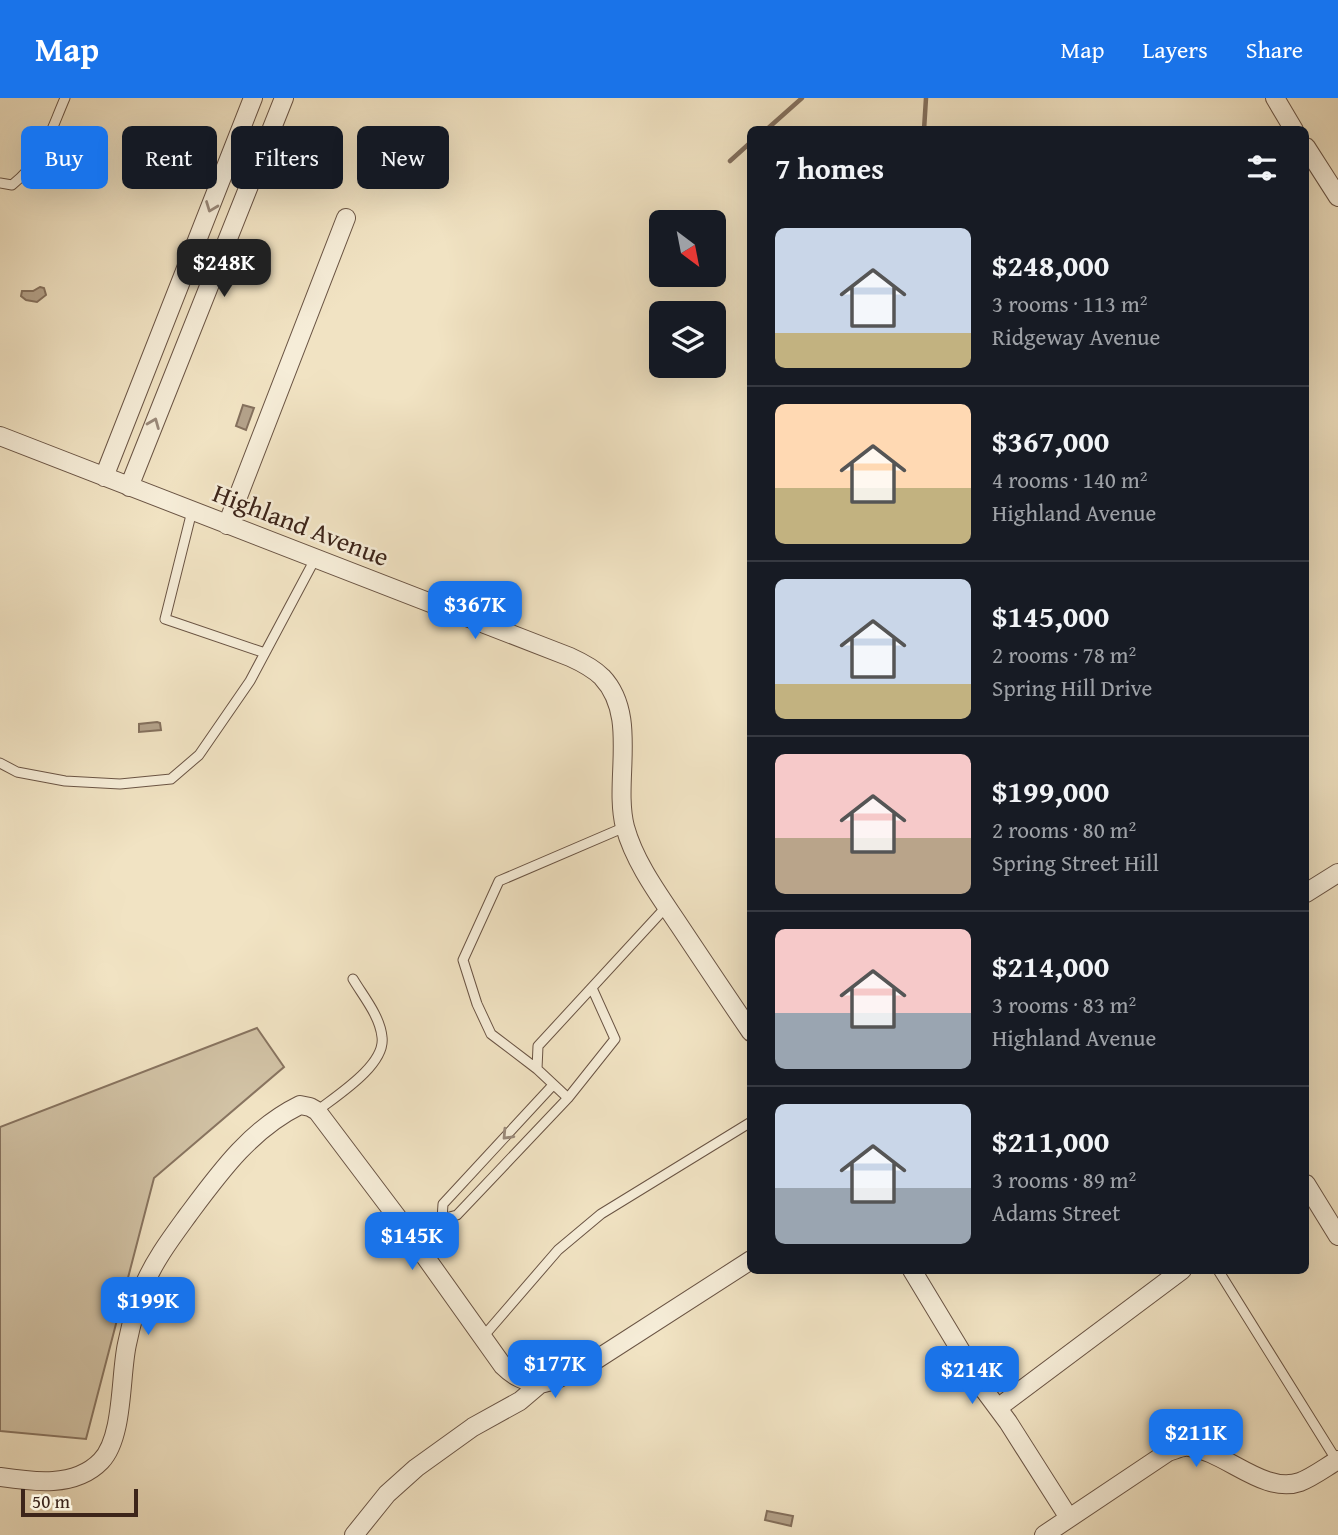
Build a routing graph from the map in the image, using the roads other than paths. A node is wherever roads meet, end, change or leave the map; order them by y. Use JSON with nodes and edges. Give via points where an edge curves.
{"nodes":[{"id":1,"x":65,"y":98,"type":"edge"},
{"id":2,"x":253,"y":98,"type":"edge"},
{"id":3,"x":284,"y":98,"type":"edge"},
{"id":4,"x":1275,"y":98,"type":"edge"},
{"id":5,"x":1292,"y":126,"type":"edge"},
{"id":6,"x":1309,"y":153,"type":"edge"},
{"id":7,"x":0,"y":184,"type":"edge"},
{"id":8,"x":1338,"y":197,"type":"edge"},
{"id":9,"x":346,"y":218,"type":"dead end"},
{"id":10,"x":0,"y":436,"type":"edge"},
{"id":11,"x":104,"y":477,"type":"junction"},
{"id":12,"x":129,"y":486,"type":"junction"},
{"id":13,"x":192,"y":511,"type":"junction"},
{"id":14,"x":227,"y":525,"type":"junction"},
{"id":15,"x":315,"y":559,"type":"junction"},
{"id":16,"x":265,"y":653,"type":"junction"},
{"id":17,"x":0,"y":763,"type":"edge"},
{"id":18,"x":625,"y":827,"type":"junction"},
{"id":19,"x":1338,"y":873,"type":"edge"},
{"id":20,"x":1309,"y":891,"type":"edge"},
{"id":21,"x":667,"y":906,"type":"junction"},
{"id":22,"x":353,"y":979,"type":"dead end"},
{"id":23,"x":592,"y":988,"type":"junction"},
{"id":24,"x":747,"y":1026,"type":"edge"},
{"id":25,"x":537,"y":1069,"type":"junction"},
{"id":26,"x":553,"y":1085,"type":"junction"},
{"id":27,"x":568,"y":1098,"type":"junction"},
{"id":28,"x":313,"y":1109,"type":"junction"},
{"id":29,"x":747,"y":1124,"type":"edge"},
{"id":30,"x":1309,"y":1189,"type":"edge"},
{"id":31,"x":442,"y":1219,"type":"junction"},
{"id":32,"x":1338,"y":1236,"type":"edge"},
{"id":33,"x":416,"y":1243,"type":"junction"},
{"id":34,"x":747,"y":1263,"type":"edge"},
{"id":35,"x":914,"y":1274,"type":"edge"},
{"id":36,"x":1177,"y":1274,"type":"edge"},
{"id":37,"x":1221,"y":1274,"type":"edge"},
{"id":38,"x":482,"y":1339,"type":"junction"},
{"id":39,"x":540,"y":1384,"type":"junction"},
{"id":40,"x":999,"y":1407,"type":"junction"},
{"id":41,"x":1338,"y":1461,"type":"edge"},
{"id":42,"x":0,"y":1477,"type":"edge"},
{"id":43,"x":1069,"y":1518,"type":"junction"},
{"id":44,"x":354,"y":1535,"type":"edge"},
{"id":45,"x":1044,"y":1535,"type":"edge"}],
"edges":[{"from":1,"to":7,"type":"lane","via":[[38,160],[12,185]]},
{"from":2,"to":11,"type":"street","one_way":true},
{"from":12,"to":3,"type":"street","one_way":true},
{"from":4,"to":5,"type":"street"},
{"from":6,"to":8,"type":"street"},
{"from":9,"to":14,"type":"street"},
{"from":10,"to":11,"type":"street","name":"Highland Avenue"},
{"from":11,"to":12,"type":"street","name":"Highland Avenue"},
{"from":12,"to":13,"type":"street","name":"Highland Avenue"},
{"from":13,"to":14,"type":"street","name":"Highland Avenue"},
{"from":13,"to":16,"type":"lane","via":[[165,619]]},
{"from":14,"to":15,"type":"street","name":"Highland Avenue"},
{"from":15,"to":16,"type":"lane"},
{"from":15,"to":18,"type":"street","name":"Highland Avenue","via":[[570,657],[602,677],[612,690],[621,723]]},
{"from":16,"to":17,"type":"lane","via":[[199,755],[171,779],[120,784],[65,781],[17,772]]},
{"from":18,"to":21,"type":"street","name":"Highland Avenue","via":[[641,865]]},
{"from":18,"to":25,"type":"lane","via":[[499,880],[463,960],[491,1034]]},
{"from":19,"to":20,"type":"street"},
{"from":21,"to":23,"type":"lane"},
{"from":21,"to":24,"type":"street","name":"Highland Avenue"},
{"from":22,"to":28,"type":"lane","via":[[378,1023],[381,1049],[361,1077]]},
{"from":23,"to":25,"type":"lane","via":[[538,1046]]},
{"from":23,"to":27,"type":"lane","via":[[615,1039]]},
{"from":25,"to":26,"type":"lane"},
{"from":26,"to":27,"type":"lane"},
{"from":26,"to":31,"type":"lane","one_way":true,"via":[[443,1204]]},
{"from":27,"to":31,"type":"lane","via":[[457,1215]]},
{"from":28,"to":33,"type":"street"},
{"from":28,"to":42,"type":"street","via":[[300,1105],[245,1144],[165,1248],[144,1286],[131,1326],[111,1447],[102,1460],[62,1481]]},
{"from":29,"to":38,"type":"lane","via":[[601,1214],[558,1250]]},
{"from":30,"to":32,"type":"street"},
{"from":31,"to":33,"type":"lane"},
{"from":33,"to":38,"type":"street"},
{"from":34,"to":39,"type":"street","via":[[591,1363]]},
{"from":35,"to":40,"type":"street"},
{"from":36,"to":40,"type":"street"},
{"from":37,"to":41,"type":"lane"},
{"from":38,"to":39,"type":"street","via":[[513,1376]]},
{"from":39,"to":44,"type":"street","via":[[416,1468],[387,1494]]},
{"from":40,"to":43,"type":"street"},
{"from":41,"to":43,"type":"street","via":[[1300,1482],[1287,1484],[1261,1479],[1186,1446],[1168,1451]]},
{"from":43,"to":45,"type":"street"}]}
